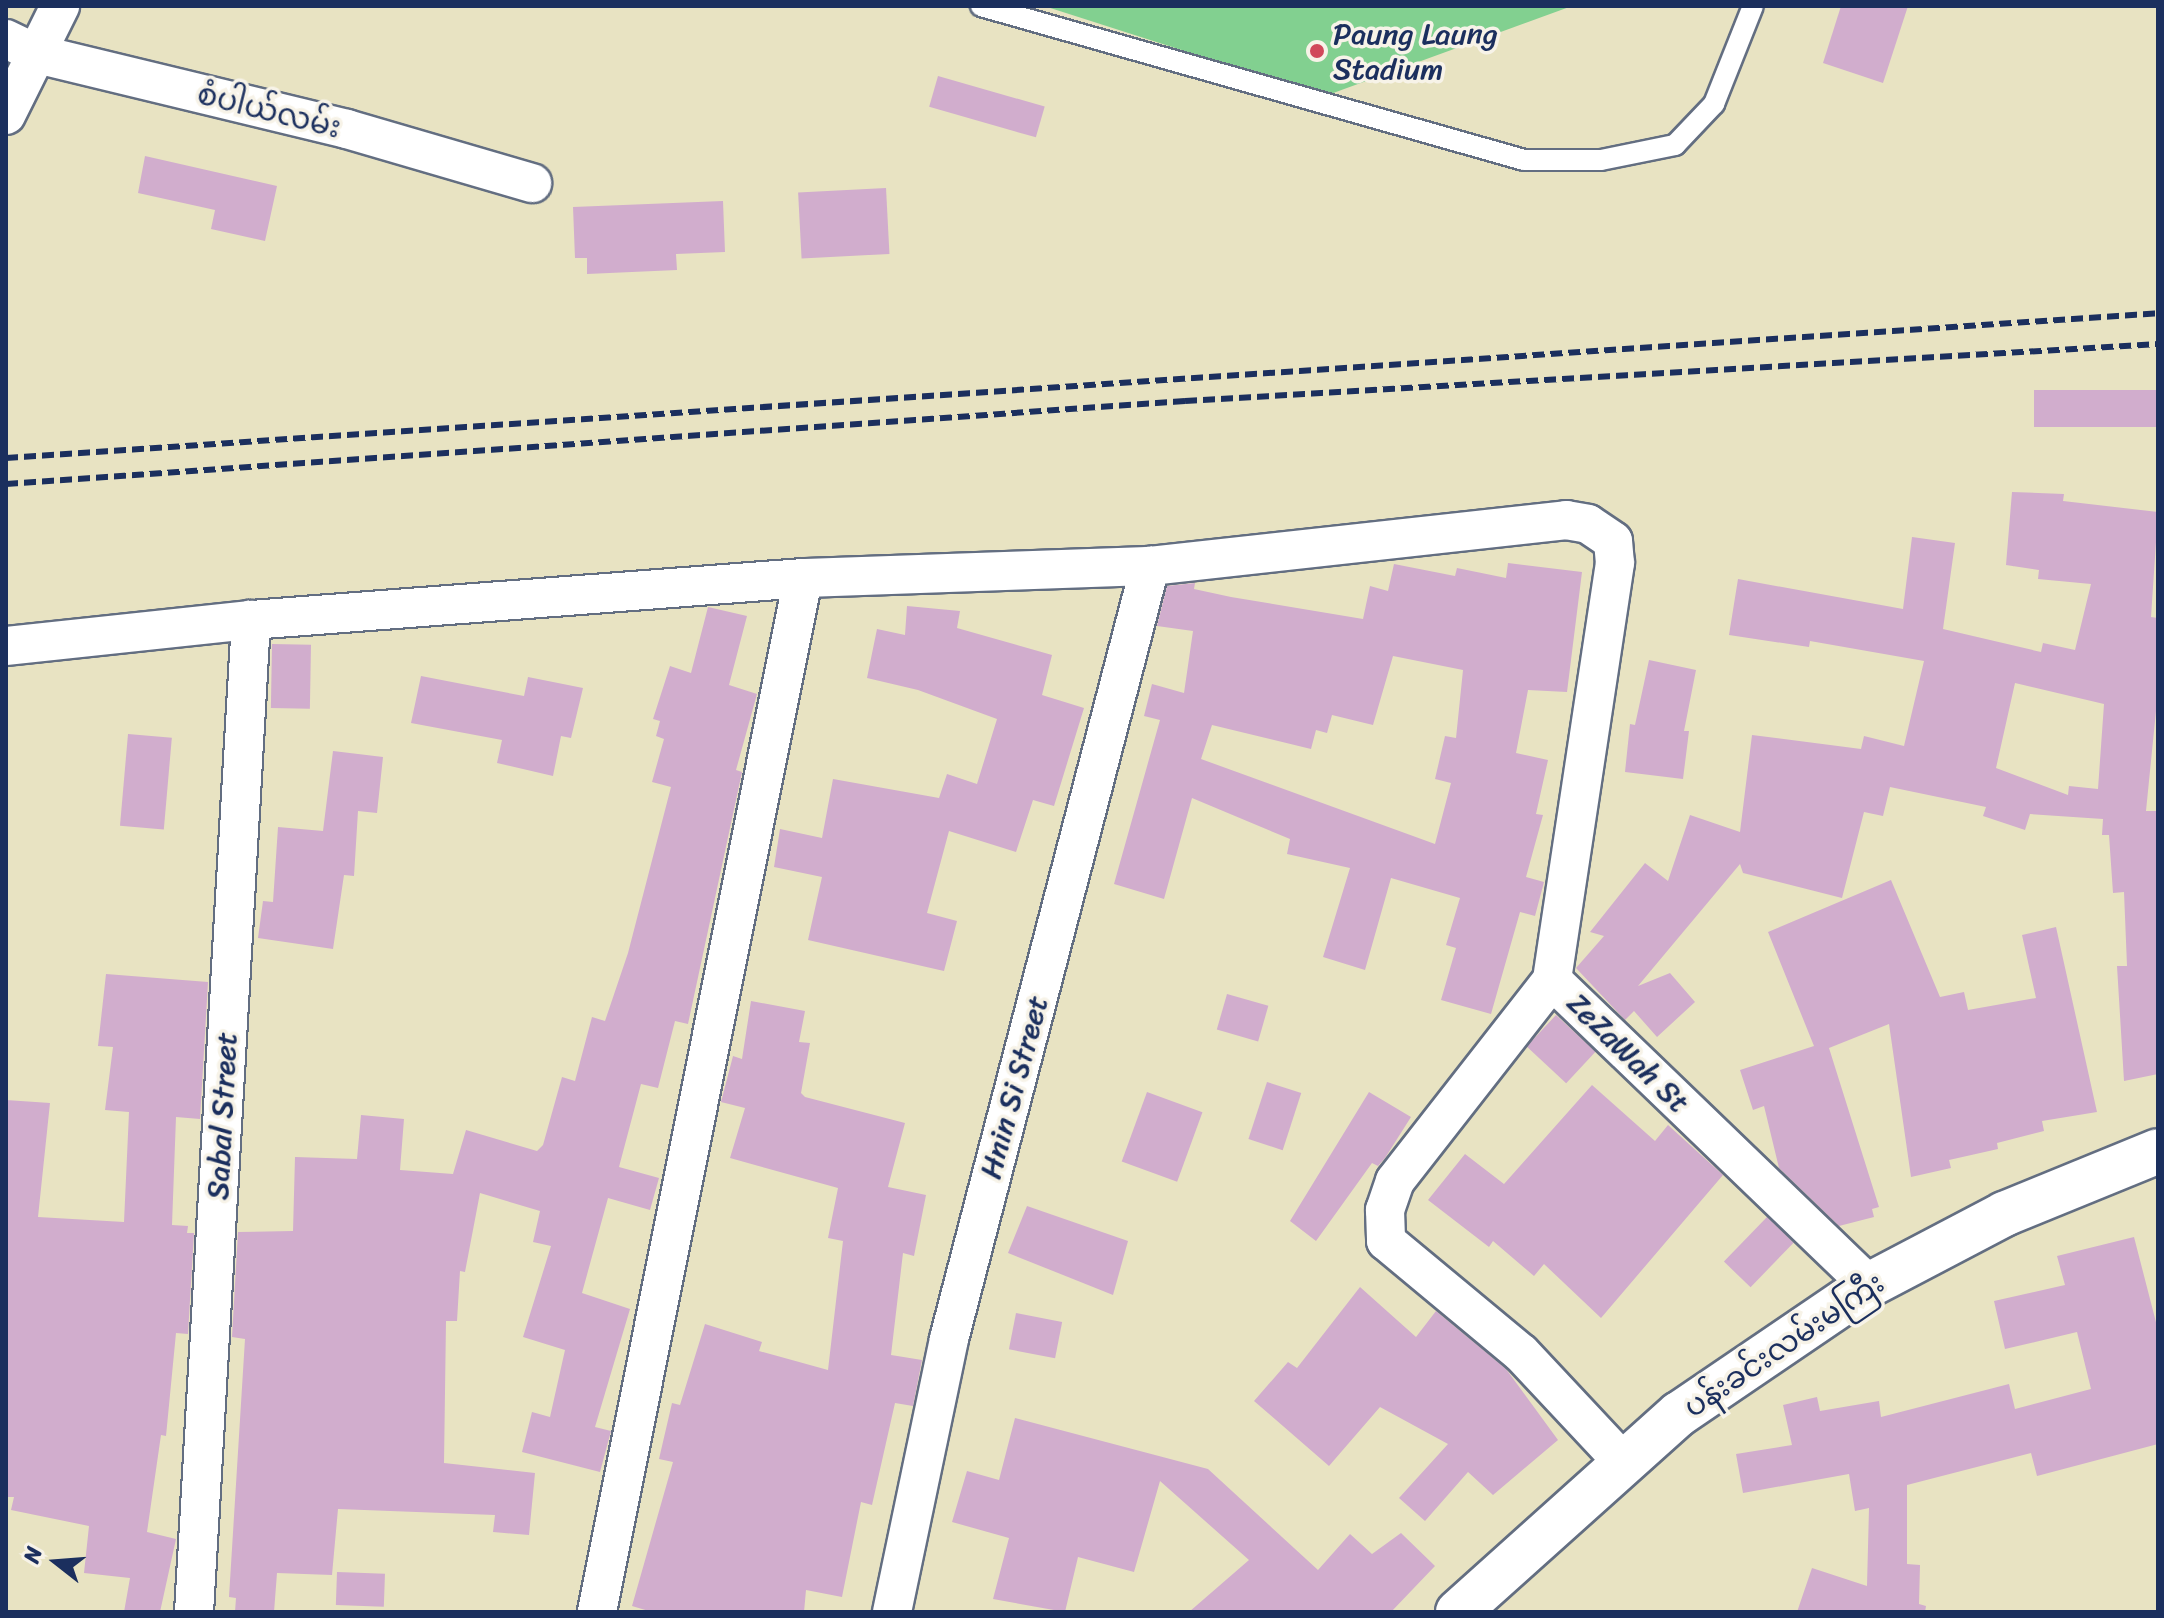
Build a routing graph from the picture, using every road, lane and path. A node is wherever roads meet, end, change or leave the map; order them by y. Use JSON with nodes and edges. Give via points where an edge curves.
{"nodes":[{"id":1,"x":60,"y":6,"type":"edge"},
{"id":2,"x":981,"y":6,"type":"edge"},
{"id":3,"x":1753,"y":6,"type":"edge"},
{"id":4,"x":22,"y":47,"type":"edge"},
{"id":5,"x":6,"y":115,"type":"edge"},
{"id":6,"x":532,"y":183,"type":"dead end"},
{"id":7,"x":1150,"y":566,"type":"junction"},
{"id":8,"x":803,"y":578,"type":"junction"},
{"id":9,"x":251,"y":620,"type":"junction"},
{"id":10,"x":6,"y":646,"type":"edge"},
{"id":11,"x":1552,"y":980,"type":"junction"},
{"id":12,"x":2158,"y":1151,"type":"edge"},
{"id":13,"x":1869,"y":1285,"type":"junction"},
{"id":14,"x":1624,"y":1463,"type":"junction"},
{"id":15,"x":194,"y":1612,"type":"edge"},
{"id":16,"x":597,"y":1612,"type":"edge"},
{"id":17,"x":892,"y":1612,"type":"edge"},
{"id":18,"x":1458,"y":1612,"type":"edge"}],
"edges":[{"from":1,"to":4,"type":"street"},
{"from":2,"to":3,"type":"lane","via":[[1524,160],[1601,160],[1675,145],[1714,104]]},
{"from":4,"to":5,"type":"street"},
{"from":4,"to":6,"type":"street","name":"စံပါယ်လမ်း","via":[[347,129]]},
{"from":7,"to":8,"type":"street"},
{"from":7,"to":11,"type":"street","name":"ZeZaWah St","via":[[1566,520],[1602,530],[1613,541],[1615,563]]},
{"from":7,"to":17,"type":"street","name":"Hnin Si Street","via":[[949,1339]]},
{"from":8,"to":9,"type":"street"},
{"from":8,"to":16,"type":"street"},
{"from":9,"to":10,"type":"street"},
{"from":9,"to":15,"type":"street","name":"Sabal Street"},
{"from":11,"to":13,"type":"street","name":"ZeZaWah St"},
{"from":11,"to":14,"type":"street","via":[[1395,1181],[1385,1210],[1386,1241],[1521,1353]]},
{"from":12,"to":13,"type":"main road","name":"ပန်းခင်းလမ်းမကြီး","via":[[2004,1214]]},
{"from":13,"to":14,"type":"main road","name":"ပန်းခင်းလမ်းမကြီး","via":[[1679,1414]]},
{"from":14,"to":18,"type":"main road","name":"ပန်းခင်းလမ်းမကြီး"}]}
